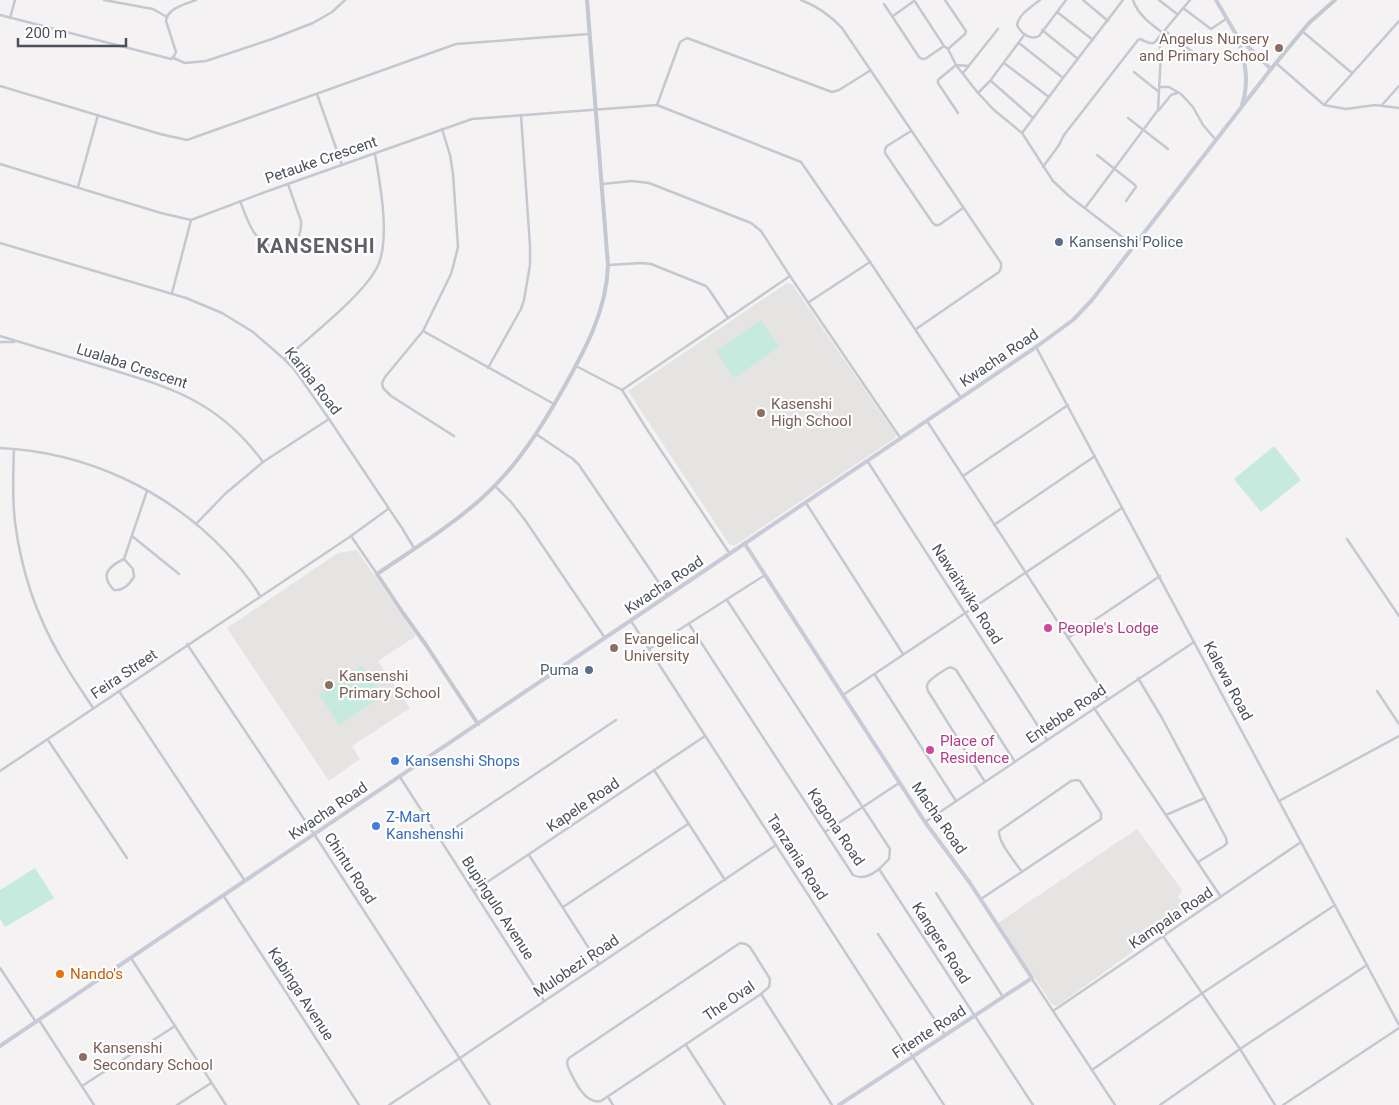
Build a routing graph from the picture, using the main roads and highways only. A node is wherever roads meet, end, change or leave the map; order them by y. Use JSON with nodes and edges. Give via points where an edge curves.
{"nodes":[{"id":1,"x":1216,"y":0,"type":"edge"},
{"id":2,"x":1237,"y":36,"type":"junction"},
{"id":3,"x":1240,"y":109,"type":"junction"},
{"id":4,"x":745,"y":544,"type":"junction"},
{"id":5,"x":1032,"y":978,"type":"joint"},
{"id":6,"x":0,"y":1046,"type":"edge"},
{"id":7,"x":839,"y":1105,"type":"edge"}],
"edges":[{"from":1,"to":2,"type":"main road"},
{"from":2,"to":3,"type":"main road","via":[[1244,57],[1246,80]]},
{"from":2,"to":3,"type":"main road","name":"Kwacha Road","via":[[1272,69]]},
{"from":3,"to":4,"type":"main road","name":"Kwacha Road","via":[[1134,246],[1066,326]]},
{"from":4,"to":5,"type":"main road","name":"Macha Road","via":[[925,822],[960,868]]},
{"from":4,"to":6,"type":"main road","name":"Kwacha Road"},
{"from":5,"to":7,"type":"main road","name":"Fitente Road"}]}
